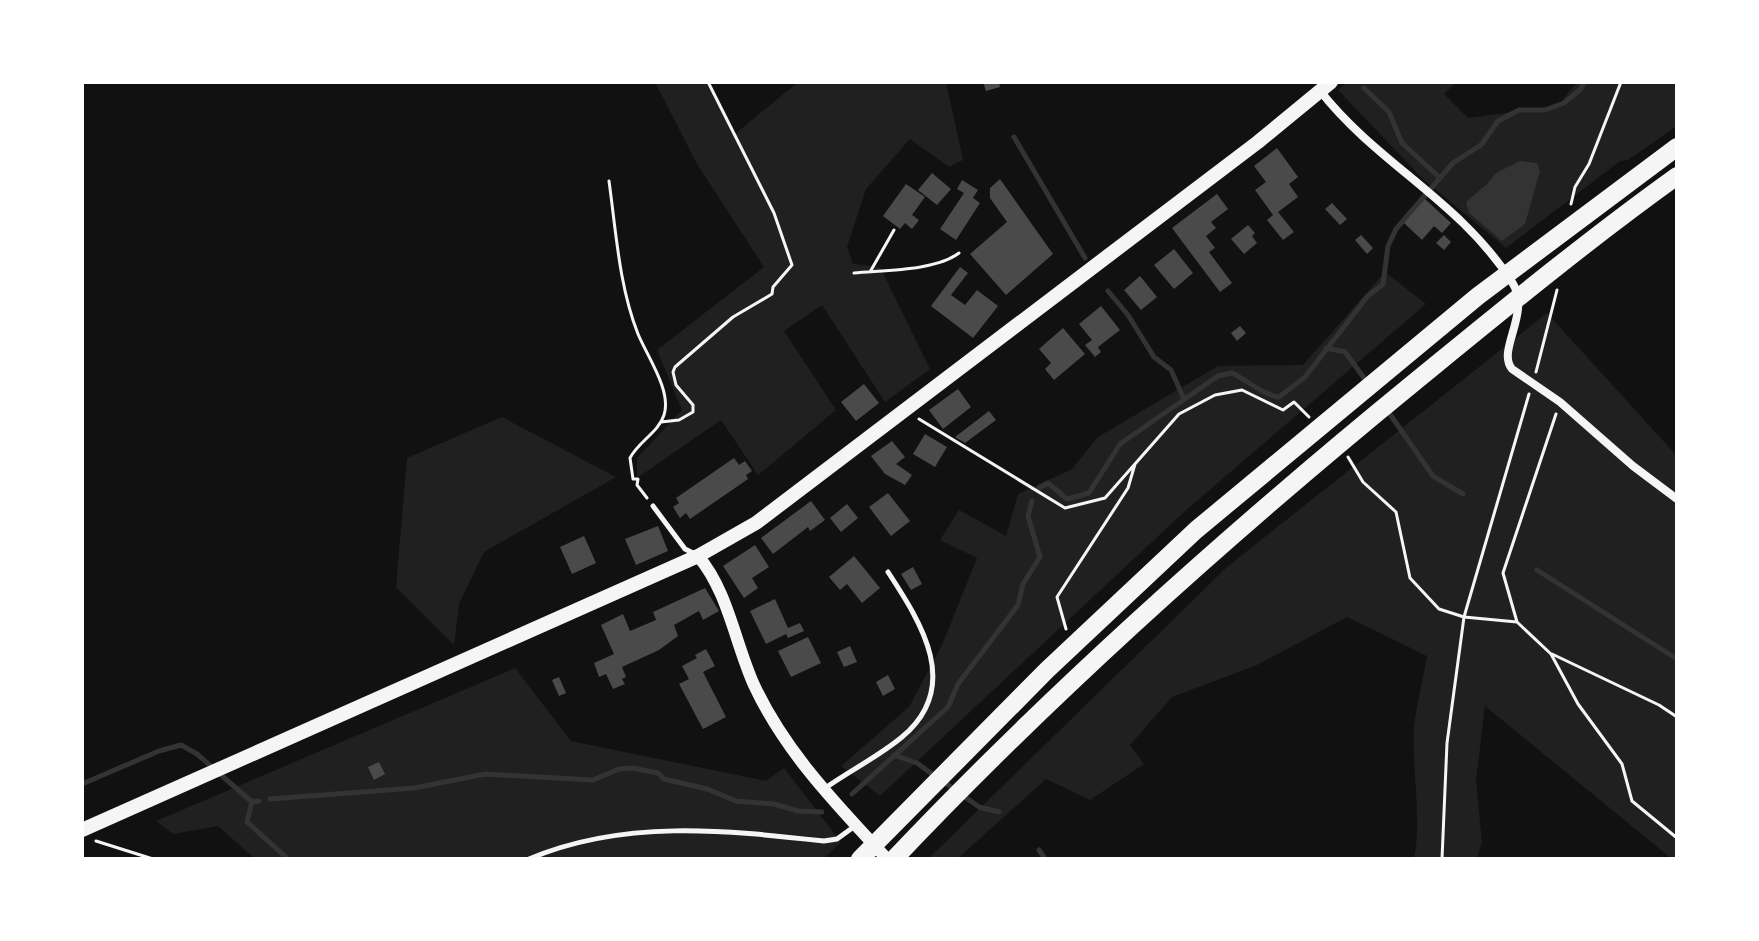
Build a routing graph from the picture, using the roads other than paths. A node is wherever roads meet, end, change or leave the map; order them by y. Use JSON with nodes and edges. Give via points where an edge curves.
{"nodes":[{"id":1,"x":1326,"y":87,"type":"edge"},
{"id":2,"x":1677,"y":147,"type":"edge"},
{"id":3,"x":1677,"y":176,"type":"edge"},
{"id":4,"x":1677,"y":499,"type":"edge"},
{"id":5,"x":653,"y":506,"type":"road end"},
{"id":6,"x":698,"y":556,"type":"junction"},
{"id":7,"x":888,"y":572,"type":"dead end"},
{"id":8,"x":824,"y":790,"type":"junction"},
{"id":9,"x":856,"y":825,"type":"junction"},
{"id":10,"x":88,"y":835,"type":"edge"},
{"id":11,"x":529,"y":859,"type":"edge"},
{"id":12,"x":860,"y":859,"type":"edge"},
{"id":13,"x":887,"y":859,"type":"edge"},
{"id":14,"x":894,"y":859,"type":"edge"}],
"edges":[{"from":1,"to":4,"type":"street","via":[[1341,118],[1472,229],[1515,286],[1520,310],[1508,365]]},
{"from":1,"to":6,"type":"main road","via":[[756,523]]},
{"from":2,"to":12,"type":"highway","via":[[1478,296],[1196,530]]},
{"from":3,"to":14,"type":"highway","via":[[1495,316],[1211,552]]},
{"from":5,"to":6,"type":"lane","via":[[685,549]]},
{"from":6,"to":8,"type":"street","via":[[726,607],[769,714]]},
{"from":6,"to":10,"type":"main road","via":[[194,780]]},
{"from":7,"to":8,"type":"lane","via":[[928,642],[934,673],[931,698],[903,736]]},
{"from":8,"to":9,"type":"street"},
{"from":9,"to":11,"type":"lane","via":[[837,839],[824,841],[690,830],[618,835]]},
{"from":9,"to":13,"type":"street"}]}
